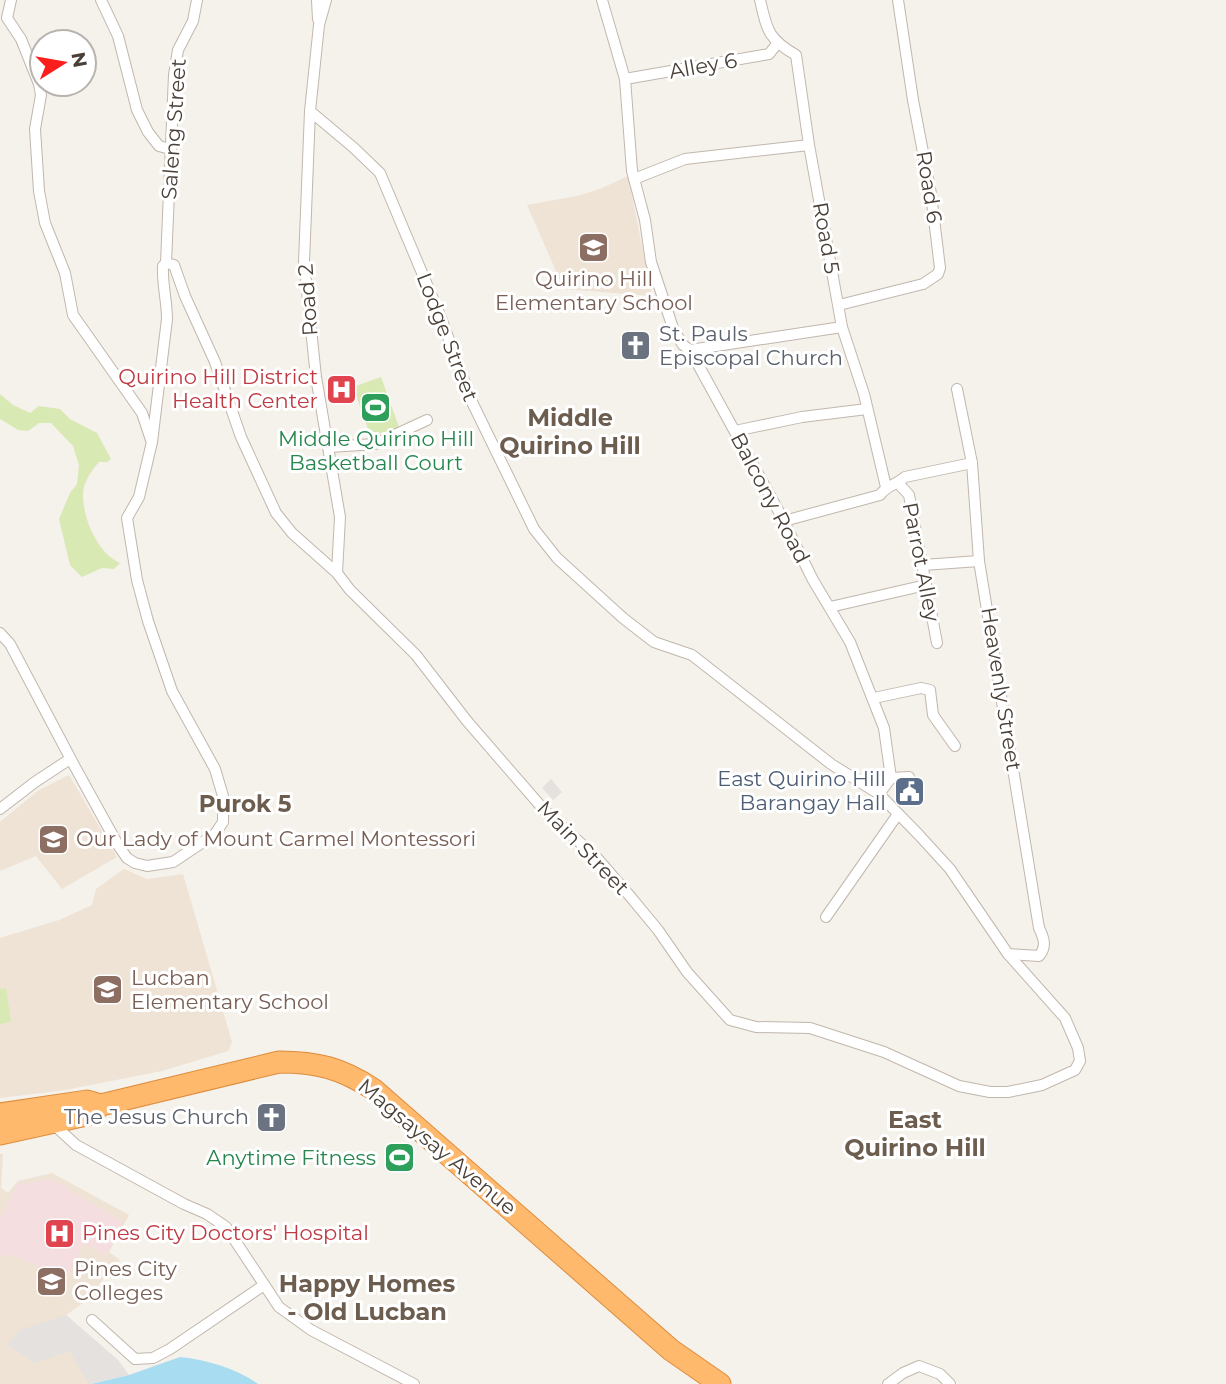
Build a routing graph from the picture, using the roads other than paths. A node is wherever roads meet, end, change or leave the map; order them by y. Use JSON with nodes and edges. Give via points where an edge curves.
{"nodes":[{"id":1,"x":11,"y":0,"type":"edge"},
{"id":2,"x":101,"y":0,"type":"edge"},
{"id":3,"x":197,"y":0,"type":"edge"},
{"id":4,"x":317,"y":0,"type":"edge"},
{"id":5,"x":326,"y":0,"type":"edge"},
{"id":6,"x":602,"y":0,"type":"edge"},
{"id":7,"x":760,"y":0,"type":"edge"},
{"id":8,"x":898,"y":0,"type":"edge"},
{"id":9,"x":7,"y":18,"type":"junction"},
{"id":10,"x":319,"y":25,"type":"junction"},
{"id":11,"x":0,"y":29,"type":"edge"},
{"id":12,"x":777,"y":44,"type":"junction"},
{"id":13,"x":625,"y":79,"type":"junction"},
{"id":14,"x":310,"y":111,"type":"junction"},
{"id":15,"x":809,"y":145,"type":"junction"},
{"id":16,"x":170,"y":149,"type":"junction"},
{"id":17,"x":634,"y":179,"type":"junction"},
{"id":18,"x":166,"y":262,"type":"junction"},
{"id":19,"x":839,"y":305,"type":"junction"},
{"id":20,"x":842,"y":327,"type":"junction"},
{"id":21,"x":690,"y":350,"type":"junction"},
{"id":22,"x":957,"y":389,"type":"dead end"},
{"id":23,"x":867,"y":409,"type":"junction"},
{"id":24,"x":426,"y":420,"type":"dead end"},
{"id":25,"x":736,"y":431,"type":"junction"},
{"id":26,"x":152,"y":442,"type":"junction"},
{"id":27,"x":330,"y":447,"type":"junction"},
{"id":28,"x":972,"y":463,"type":"junction"},
{"id":29,"x":898,"y":483,"type":"junction"},
{"id":30,"x":886,"y":487,"type":"junction"},
{"id":31,"x":784,"y":522,"type":"junction"},
{"id":32,"x":979,"y":561,"type":"junction"},
{"id":33,"x":923,"y":565,"type":"junction"},
{"id":34,"x":337,"y":573,"type":"junction"},
{"id":35,"x":926,"y":585,"type":"junction"},
{"id":36,"x":830,"y":607,"type":"junction"},
{"id":37,"x":0,"y":633,"type":"edge"},
{"id":38,"x":937,"y":643,"type":"dead end"},
{"id":39,"x":874,"y":698,"type":"junction"},
{"id":40,"x":955,"y":746,"type":"dead end"},
{"id":41,"x":70,"y":759,"type":"junction"},
{"id":42,"x":909,"y":776,"type":"dead end"},
{"id":43,"x":891,"y":778,"type":"junction"},
{"id":44,"x":879,"y":794,"type":"junction"},
{"id":45,"x":0,"y":809,"type":"edge"},
{"id":46,"x":898,"y":814,"type":"junction"},
{"id":47,"x":826,"y":917,"type":"dead end"},
{"id":48,"x":1008,"y":954,"type":"junction"},
{"id":49,"x":101,"y":1105,"type":"junction"},
{"id":50,"x":0,"y":1114,"type":"edge"},
{"id":51,"x":52,"y":1123,"type":"junction"},
{"id":52,"x":0,"y":1134,"type":"edge"},
{"id":53,"x":264,"y":1285,"type":"junction"},
{"id":54,"x":92,"y":1320,"type":"dead end"},
{"id":55,"x":414,"y":1384,"type":"edge"},
{"id":56,"x":720,"y":1384,"type":"edge"},
{"id":57,"x":888,"y":1384,"type":"edge"},
{"id":58,"x":950,"y":1384,"type":"edge"}],
"edges":[{"from":1,"to":9,"type":"street"},
{"from":2,"to":16,"type":"street","via":[[118,36],[137,110],[159,146]]},
{"from":3,"to":16,"type":"street","name":"Saleng Street","via":[[193,21],[178,50]]},
{"from":4,"to":10,"type":"street"},
{"from":5,"to":10,"type":"street"},
{"from":6,"to":13,"type":"street","name":"Balcony Road"},
{"from":7,"to":12,"type":"street","via":[[766,30]]},
{"from":8,"to":19,"type":"street","name":"Road 6","via":[[931,194],[938,274],[923,284]]},
{"from":9,"to":11,"type":"street"},
{"from":9,"to":26,"type":"street","via":[[39,84],[35,129],[39,191],[44,223],[65,273],[73,315],[142,413]]},
{"from":10,"to":14,"type":"street","name":"Road 2"},
{"from":12,"to":13,"type":"street","name":"Alley 6","via":[[769,54]]},
{"from":12,"to":15,"type":"street","name":"Road 5","via":[[796,55]]},
{"from":13,"to":17,"type":"street","name":"Balcony Road"},
{"from":14,"to":27,"type":"street","name":"Road 2","via":[[304,262],[313,355]]},
{"from":14,"to":44,"type":"street","name":"Lodge Street","via":[[380,173],[472,402],[545,544],[654,642],[692,655],[831,764]]},
{"from":15,"to":17,"type":"street","via":[[685,159]]},
{"from":15,"to":19,"type":"street","name":"Road 5"},
{"from":16,"to":18,"type":"street","name":"Saleng Street"},
{"from":17,"to":21,"type":"street","name":"Balcony Road","via":[[667,317],[682,345]]},
{"from":18,"to":26,"type":"street","name":"Saleng Street","via":[[167,318]]},
{"from":18,"to":34,"type":"street","name":"Main Street","via":[[174,265],[276,513]]},
{"from":19,"to":20,"type":"street","name":"Road 5"},
{"from":20,"to":21,"type":"street"},
{"from":20,"to":23,"type":"street","name":"Road 5"},
{"from":21,"to":25,"type":"street","name":"Balcony Road"},
{"from":22,"to":28,"type":"street","name":"Heavenly Street"},
{"from":23,"to":25,"type":"street","via":[[802,416]]},
{"from":23,"to":30,"type":"street","name":"Road 5"},
{"from":24,"to":27,"type":"street","via":[[375,443]]},
{"from":25,"to":31,"type":"street","name":"Balcony Road"},
{"from":26,"to":41,"type":"street","name":"Saleng Street","via":[[139,497],[127,518],[130,542],[148,621],[172,691],[215,769],[223,796],[223,822],[215,834],[173,862],[135,863],[118,845]]},
{"from":27,"to":34,"type":"street","name":"Road 2","via":[[340,517]]},
{"from":28,"to":29,"type":"street","via":[[905,477]]},
{"from":28,"to":32,"type":"street","name":"Heavenly Street"},
{"from":29,"to":30,"type":"street"},
{"from":29,"to":33,"type":"street","name":"Parrot Alley","via":[[909,495]]},
{"from":30,"to":31,"type":"street","via":[[880,495]]},
{"from":31,"to":36,"type":"street","name":"Balcony Road"},
{"from":32,"to":33,"type":"street"},
{"from":32,"to":48,"type":"street","name":"Heavenly Street","via":[[1039,928],[1045,939],[1039,956]]},
{"from":33,"to":35,"type":"street","name":"Parrot Alley"},
{"from":34,"to":48,"type":"street","name":"Main Street","via":[[416,655],[545,811],[597,858],[730,1020],[756,1027],[810,1028],[884,1052],[959,1086],[990,1092],[1023,1090],[1070,1074],[1080,1061],[1065,1018]]},
{"from":35,"to":36,"type":"street"},
{"from":35,"to":38,"type":"street","name":"Parrot Alley"},
{"from":36,"to":39,"type":"street","name":"Balcony Road"},
{"from":37,"to":41,"type":"street"},
{"from":39,"to":40,"type":"street","via":[[929,690],[933,715]]},
{"from":39,"to":43,"type":"street","name":"Balcony Road","via":[[884,728]]},
{"from":41,"to":45,"type":"street"},
{"from":42,"to":43,"type":"street"},
{"from":43,"to":44,"type":"street"},
{"from":44,"to":46,"type":"street"},
{"from":46,"to":47,"type":"street"},
{"from":46,"to":48,"type":"street","via":[[950,869]]},
{"from":49,"to":50,"type":"highway","name":"Magsaysay Avenue","via":[[87,1101]]},
{"from":49,"to":51,"type":"highway","name":"Magsaysay Avenue","via":[[90,1114]]},
{"from":49,"to":56,"type":"highway","name":"Magsaysay Avenue","via":[[279,1062],[309,1062],[339,1070],[373,1089],[671,1350]]},
{"from":51,"to":52,"type":"highway","name":"Magsaysay Avenue"},
{"from":51,"to":53,"type":"street","via":[[76,1145],[226,1227]]},
{"from":53,"to":54,"type":"street","via":[[153,1357],[135,1359]]},
{"from":53,"to":55,"type":"street","via":[[279,1307],[311,1330]]},
{"from":57,"to":58,"type":"street","via":[[919,1366],[940,1374]]}]}
